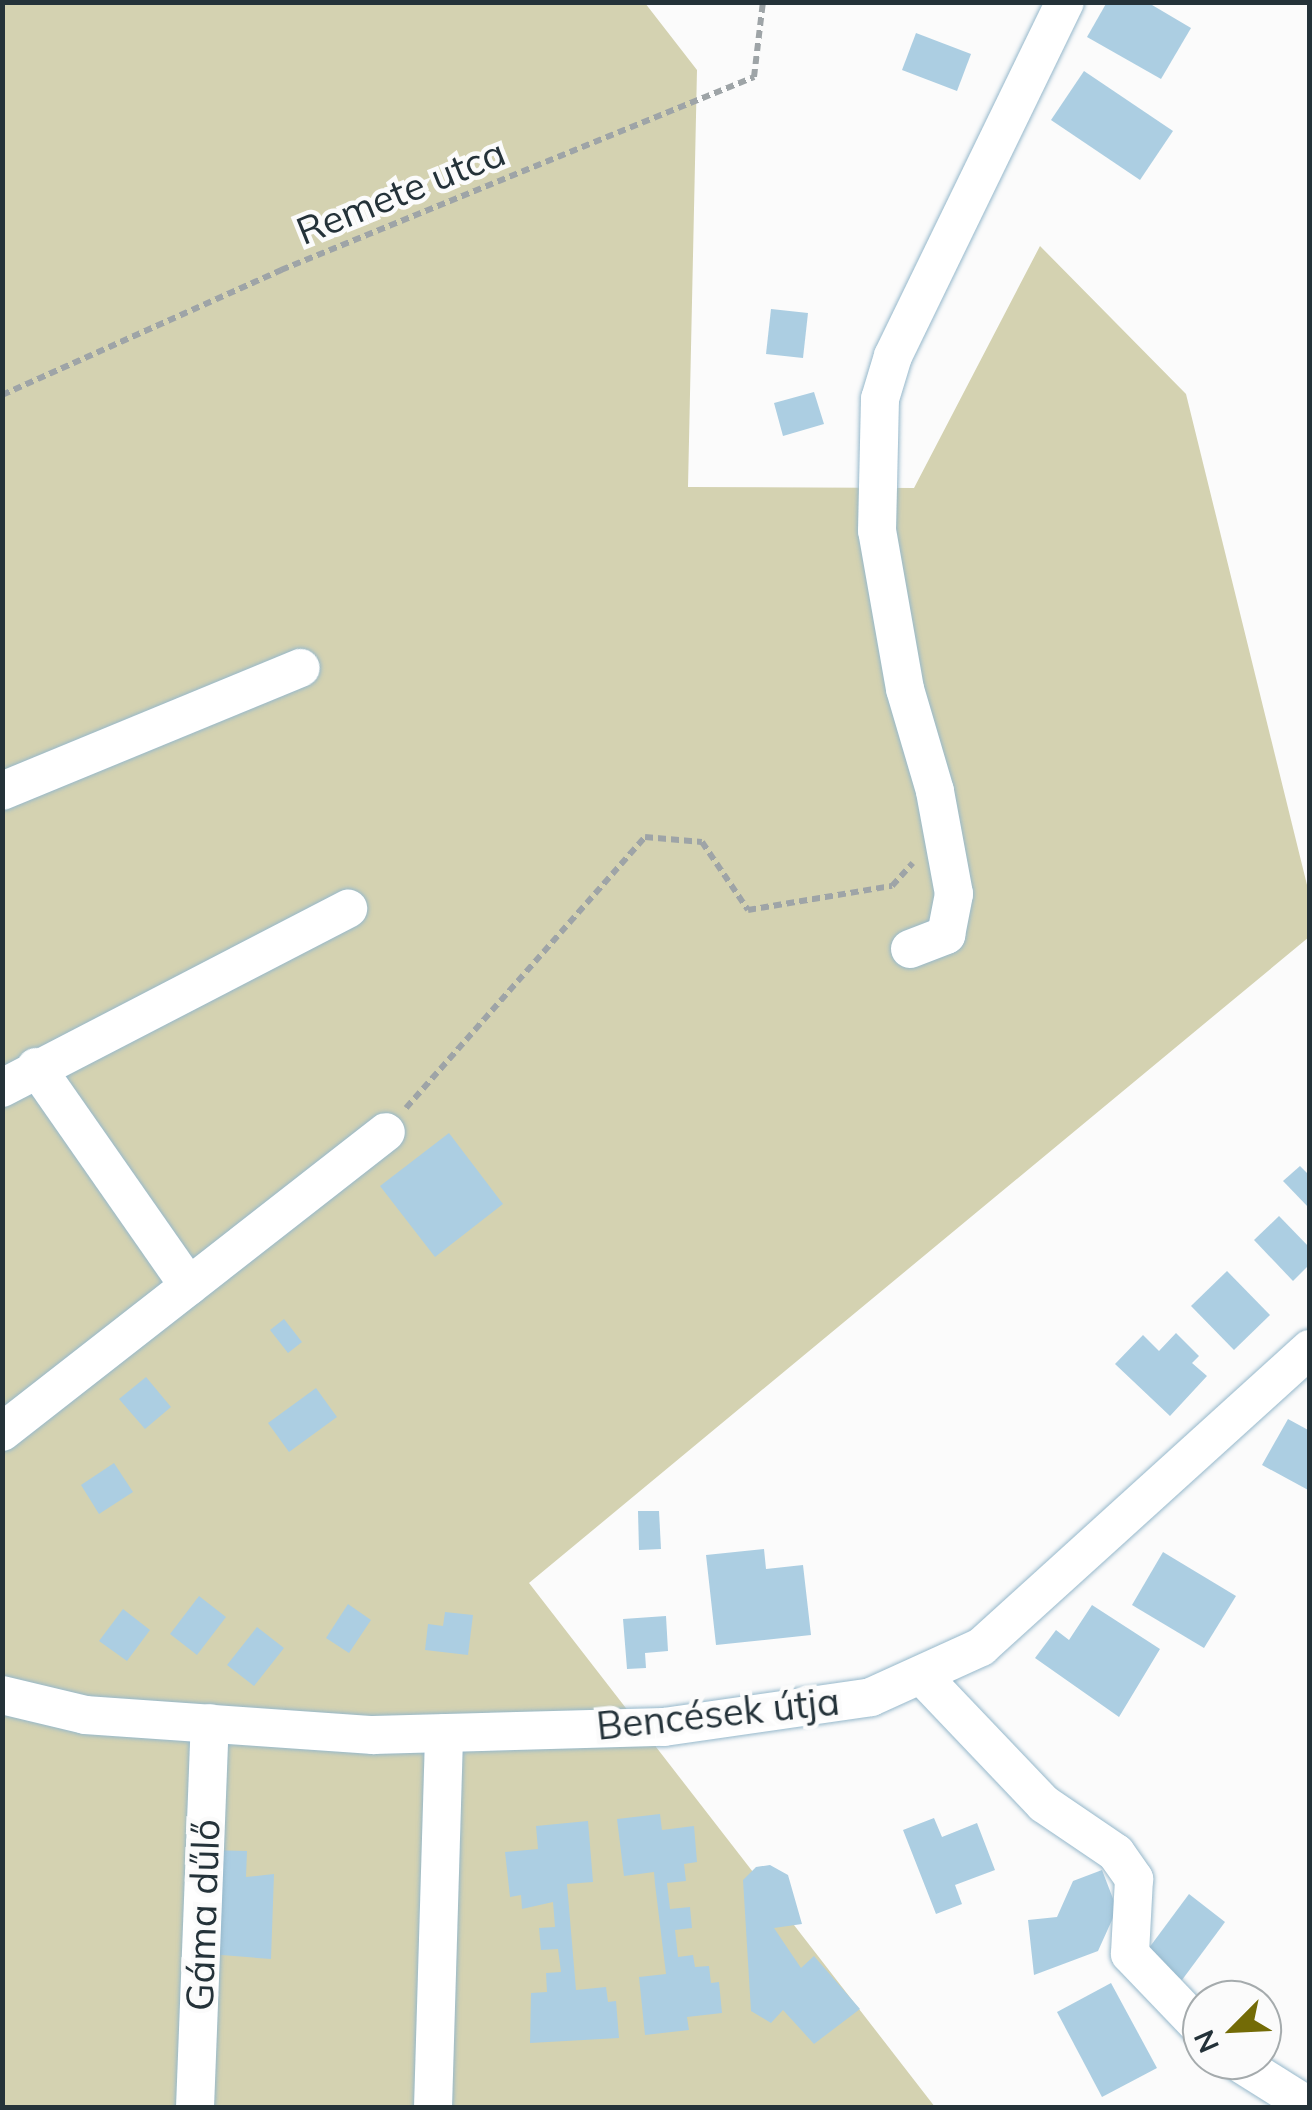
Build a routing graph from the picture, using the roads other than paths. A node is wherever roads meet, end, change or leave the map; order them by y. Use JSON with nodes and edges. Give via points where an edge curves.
{"nodes":[{"id":1,"x":1065,"y":2,"type":"edge"},
{"id":2,"x":301,"y":668,"type":"dead end"},
{"id":3,"x":2,"y":791,"type":"edge"},
{"id":4,"x":348,"y":908,"type":"dead end"},
{"id":5,"x":910,"y":949,"type":"dead end"},
{"id":6,"x":36,"y":1067,"type":"junction"},
{"id":7,"x":2,"y":1088,"type":"edge"},
{"id":8,"x":386,"y":1132,"type":"road end"},
{"id":9,"x":189,"y":1286,"type":"junction"},
{"id":10,"x":1310,"y":1349,"type":"edge"},
{"id":11,"x":2,"y":1432,"type":"edge"},
{"id":12,"x":923,"y":1677,"type":"junction"},
{"id":13,"x":2,"y":1694,"type":"edge"},
{"id":14,"x":210,"y":1724,"type":"junction"},
{"id":15,"x":444,"y":1733,"type":"junction"},
{"id":16,"x":1182,"y":2007,"type":"edge"},
{"id":17,"x":1266,"y":2080,"type":"edge"},
{"id":18,"x":1310,"y":2107,"type":"edge"},
{"id":19,"x":195,"y":2108,"type":"edge"},
{"id":20,"x":433,"y":2108,"type":"edge"}],
"edges":[{"from":1,"to":5,"type":"street","via":[[893,356],[880,399],[877,531],[905,689],[954,894],[946,935]]},
{"from":2,"to":3,"type":"street"},
{"from":4,"to":6,"type":"street"},
{"from":6,"to":7,"type":"street"},
{"from":6,"to":9,"type":"street"},
{"from":8,"to":9,"type":"street"},
{"from":9,"to":11,"type":"street"},
{"from":10,"to":12,"type":"street","name":"Bencések útja","via":[[981,1648]]},
{"from":12,"to":15,"type":"street","name":"Bencések útja","via":[[871,1698],[664,1727]]},
{"from":12,"to":16,"type":"street","via":[[1044,1804],[1116,1853],[1134,1879],[1130,1954]]},
{"from":13,"to":14,"type":"street","name":"Bencések útja","via":[[85,1715]]},
{"from":14,"to":15,"type":"street","name":"Bencések útja"},
{"from":14,"to":19,"type":"street","name":"Gáma dűlő"},
{"from":15,"to":20,"type":"street"},
{"from":17,"to":18,"type":"street"}]}
